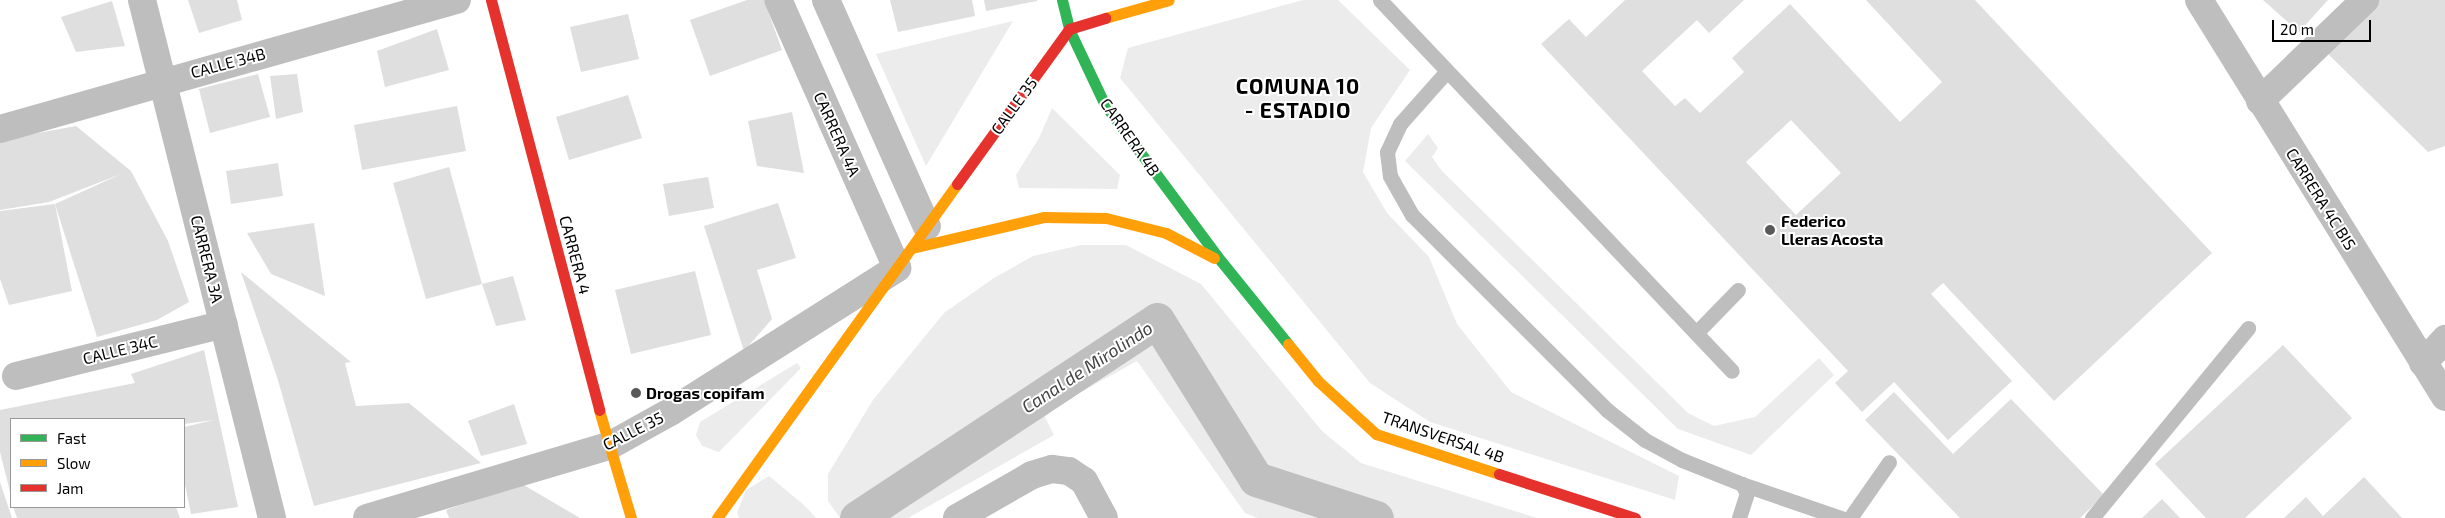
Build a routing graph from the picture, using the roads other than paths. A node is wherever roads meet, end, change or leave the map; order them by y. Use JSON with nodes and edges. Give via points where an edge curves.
{"nodes":[{"id":1,"x":142,"y":0,"type":"edge"},
{"id":2,"x":457,"y":0,"type":"edge"},
{"id":3,"x":491,"y":0,"type":"edge"},
{"id":4,"x":778,"y":0,"type":"edge"},
{"id":5,"x":826,"y":0,"type":"edge"},
{"id":6,"x":1062,"y":0,"type":"edge"},
{"id":7,"x":1169,"y":0,"type":"edge"},
{"id":8,"x":1380,"y":0,"type":"edge"},
{"id":9,"x":2199,"y":0,"type":"edge"},
{"id":10,"x":2365,"y":0,"type":"edge"},
{"id":11,"x":1070,"y":29,"type":"junction"},
{"id":12,"x":1448,"y":71,"type":"junction"},
{"id":13,"x":163,"y":81,"type":"junction"},
{"id":14,"x":2260,"y":101,"type":"junction"},
{"id":15,"x":0,"y":129,"type":"edge"},
{"id":16,"x":912,"y":248,"type":"junction"},
{"id":17,"x":1221,"y":261,"type":"junction"},
{"id":18,"x":1738,"y":290,"type":"dead end"},
{"id":19,"x":224,"y":324,"type":"junction"},
{"id":20,"x":2248,"y":328,"type":"dead end"},
{"id":21,"x":1696,"y":334,"type":"junction"},
{"id":22,"x":2445,"y":339,"type":"edge"},
{"id":23,"x":2423,"y":363,"type":"junction"},
{"id":24,"x":1732,"y":371,"type":"dead end"},
{"id":25,"x":16,"y":376,"type":"dead end"},
{"id":26,"x":2445,"y":397,"type":"edge"},
{"id":27,"x":609,"y":446,"type":"junction"},
{"id":28,"x":1889,"y":462,"type":"dead end"},
{"id":29,"x":1742,"y":484,"type":"junction"},
{"id":30,"x":427,"y":510,"type":"edge"},
{"id":31,"x":272,"y":518,"type":"edge"},
{"id":32,"x":367,"y":518,"type":"edge"},
{"id":33,"x":631,"y":518,"type":"edge"},
{"id":34,"x":717,"y":518,"type":"edge"},
{"id":35,"x":956,"y":518,"type":"edge"},
{"id":36,"x":1104,"y":518,"type":"edge"},
{"id":37,"x":1635,"y":518,"type":"edge"},
{"id":38,"x":1739,"y":518,"type":"edge"},
{"id":39,"x":1841,"y":518,"type":"edge"},
{"id":40,"x":1850,"y":518,"type":"edge"},
{"id":41,"x":2092,"y":518,"type":"edge"}],
"edges":[{"from":1,"to":13,"type":"street","name":"CARRERA 3A"},
{"from":2,"to":13,"type":"street","name":"CALLE 34B"},
{"from":3,"to":27,"type":"main road","name":"CARRERA 4"},
{"from":4,"to":16,"type":"street","name":"CARRERA 4A"},
{"from":5,"to":16,"type":"street"},
{"from":6,"to":11,"type":"main road","name":"CARRERA 4B"},
{"from":7,"to":11,"type":"main road"},
{"from":8,"to":12,"type":"lane"},
{"from":9,"to":14,"type":"street","name":"CARRERA 4C BIS"},
{"from":10,"to":14,"type":"street"},
{"from":11,"to":16,"type":"main road","name":"CALLE 35"},
{"from":11,"to":17,"type":"main road","name":"CARRERA 4B","via":[[1105,105]]},
{"from":12,"to":21,"type":"lane"},
{"from":12,"to":29,"type":"lane","via":[[1400,124],[1387,152],[1390,176],[1412,215],[1607,410],[1645,440],[1682,460]]},
{"from":13,"to":15,"type":"street","name":"CALLE 34B"},
{"from":13,"to":19,"type":"street","name":"CARRERA 3A"},
{"from":14,"to":23,"type":"street","name":"CARRERA 4C BIS"},
{"from":16,"to":17,"type":"main road","via":[[1044,216],[1106,218],[1166,233]]},
{"from":16,"to":27,"type":"street","name":"CALLE 35","via":[[672,411]]},
{"from":16,"to":34,"type":"main road","name":"CALLE 35"},
{"from":17,"to":37,"type":"main road","name":"TRANSVERSAL 4B","via":[[1318,381],[1376,434]]},
{"from":18,"to":21,"type":"lane"},
{"from":19,"to":25,"type":"street","name":"CALLE 34C"},
{"from":19,"to":31,"type":"street","name":"CARRERA 3A"},
{"from":20,"to":41,"type":"lane"},
{"from":21,"to":24,"type":"lane"},
{"from":22,"to":23,"type":"street"},
{"from":23,"to":26,"type":"street","name":"CARRERA 4C BIS"},
{"from":27,"to":30,"type":"street","name":"CALLE 35"},
{"from":27,"to":33,"type":"main road","name":"CARRERA 4"},
{"from":28,"to":40,"type":"lane"},
{"from":29,"to":38,"type":"lane","via":[[1747,494]]},
{"from":29,"to":39,"type":"lane"},
{"from":30,"to":32,"type":"street","name":"CALLE 35"},
{"from":35,"to":36,"type":"street","via":[[1032,475],[1052,469],[1069,472],[1084,481]]}]}
